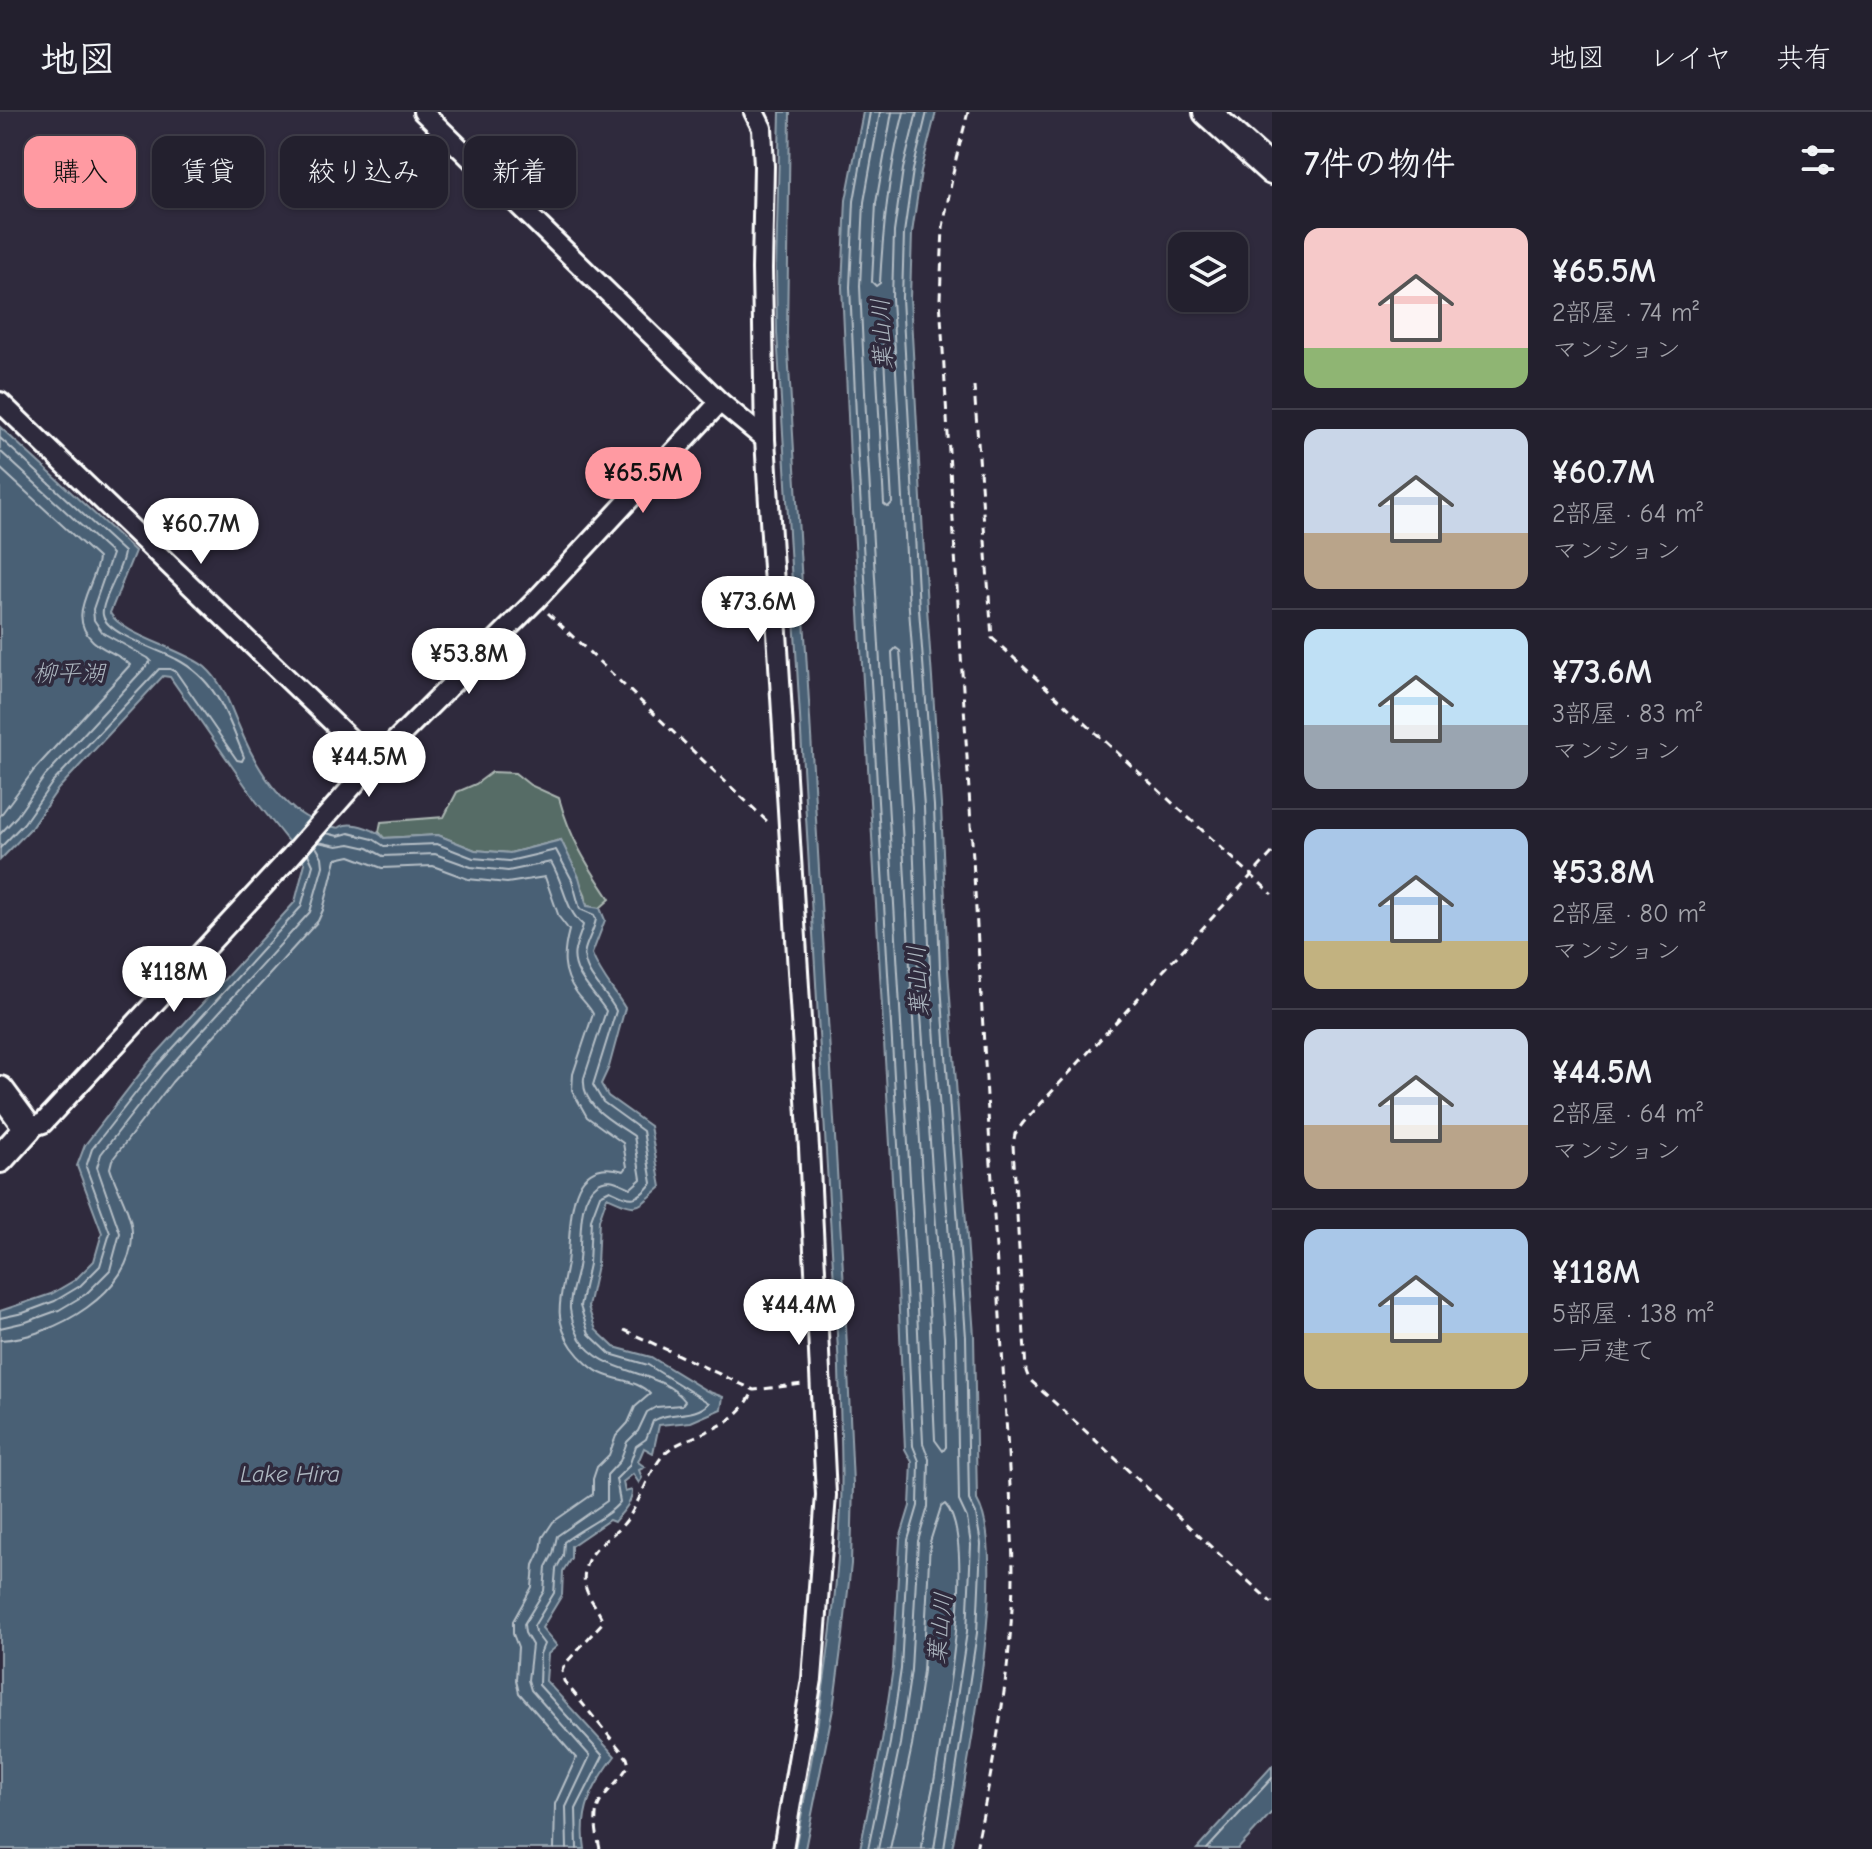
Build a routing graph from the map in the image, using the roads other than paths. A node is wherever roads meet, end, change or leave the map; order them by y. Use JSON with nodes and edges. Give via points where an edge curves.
{"nodes":[{"id":1,"x":423,"y":112,"type":"edge"},
{"id":2,"x":754,"y":112,"type":"edge"},
{"id":3,"x":1207,"y":112,"type":"edge"},
{"id":4,"x":1272,"y":171,"type":"edge"},
{"id":5,"x":0,"y":402,"type":"edge"},
{"id":6,"x":720,"y":402,"type":"junction"},
{"id":7,"x":765,"y":439,"type":"junction"},
{"id":8,"x":374,"y":762,"type":"junction"},
{"id":9,"x":0,"y":1090,"type":"edge"},
{"id":10,"x":28,"y":1128,"type":"junction"},
{"id":11,"x":0,"y":1159,"type":"edge"},
{"id":12,"x":783,"y":1849,"type":"edge"}],
"edges":[{"from":1,"to":6,"type":"street"},
{"from":2,"to":7,"type":"street","via":[[762,128],[764,166]]},
{"from":3,"to":4,"type":"street"},
{"from":5,"to":8,"type":"street"},
{"from":6,"to":7,"type":"street"},
{"from":6,"to":8,"type":"street","via":[[535,601]]},
{"from":7,"to":12,"type":"street","via":[[826,1495],[812,1679]]},
{"from":8,"to":10,"type":"street","via":[[43,1123]]},
{"from":9,"to":10,"type":"street"},
{"from":10,"to":11,"type":"street"}]}
